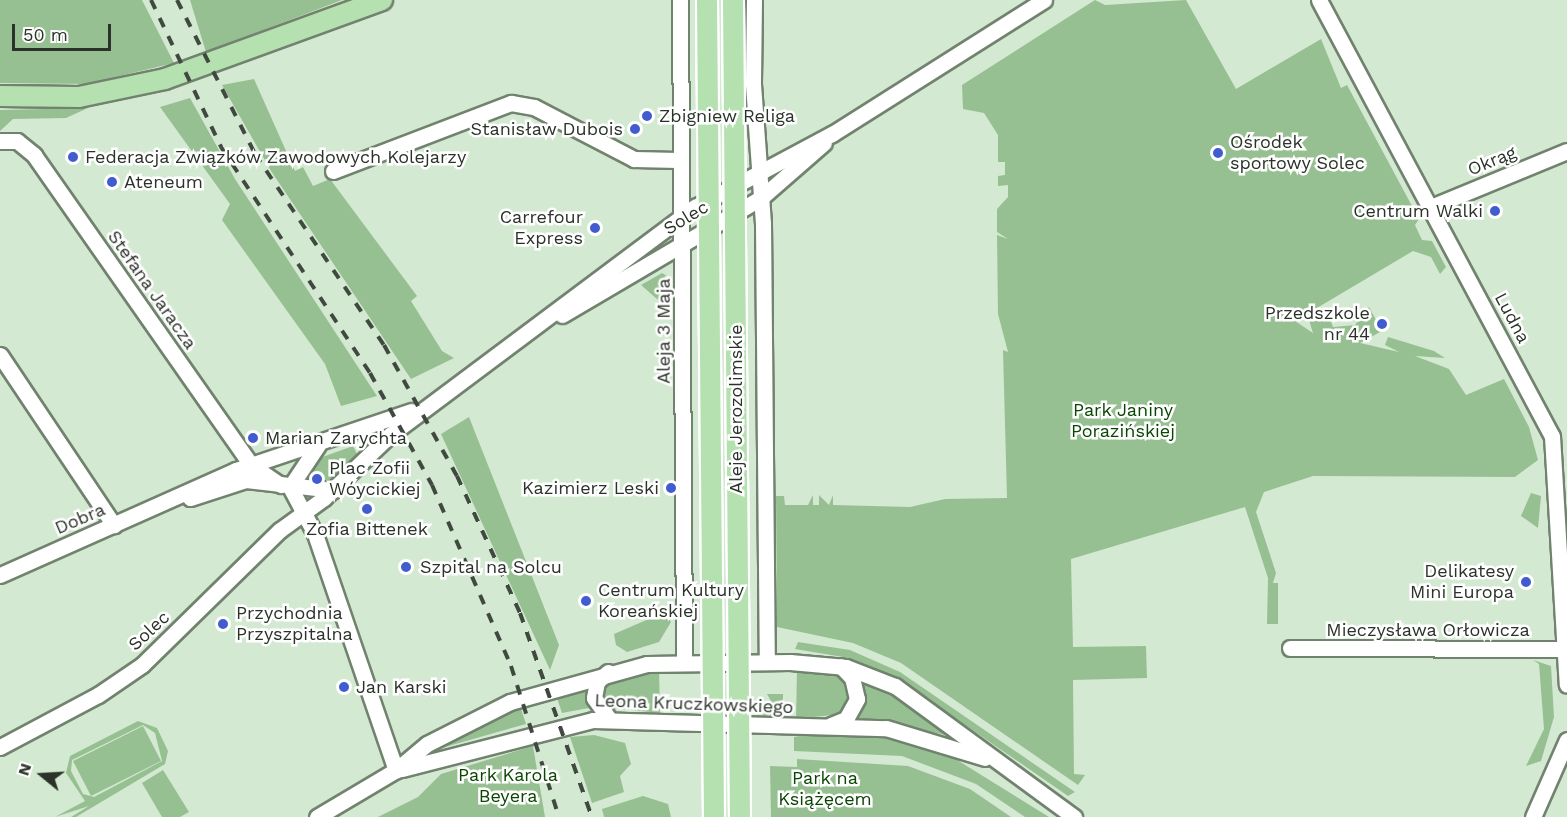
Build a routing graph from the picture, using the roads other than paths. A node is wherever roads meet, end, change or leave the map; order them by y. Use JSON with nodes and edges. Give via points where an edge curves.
{"nodes":[{"id":1,"x":382,"y":0,"type":"edge"},
{"id":2,"x":680,"y":0,"type":"edge"},
{"id":3,"x":707,"y":0,"type":"edge"},
{"id":4,"x":733,"y":0,"type":"edge"},
{"id":5,"x":754,"y":0,"type":"edge"},
{"id":6,"x":1044,"y":0,"type":"edge"},
{"id":7,"x":1319,"y":0,"type":"edge"},
{"id":8,"x":0,"y":96,"type":"edge"},
{"id":9,"x":832,"y":134,"type":"junction"},
{"id":10,"x":0,"y":141,"type":"edge"},
{"id":11,"x":1567,"y":151,"type":"edge"},
{"id":12,"x":678,"y":160,"type":"junction"},
{"id":13,"x":760,"y":169,"type":"junction"},
{"id":14,"x":333,"y":171,"type":"dead end"},
{"id":15,"x":762,"y":197,"type":"junction"},
{"id":16,"x":1431,"y":207,"type":"junction"},
{"id":17,"x":680,"y":218,"type":"junction"},
{"id":18,"x":683,"y":242,"type":"junction"},
{"id":19,"x":550,"y":320,"type":"junction"},
{"id":20,"x":0,"y":356,"type":"edge"},
{"id":21,"x":430,"y":402,"type":"junction"},
{"id":22,"x":348,"y":435,"type":"junction"},
{"id":23,"x":319,"y":444,"type":"junction"},
{"id":24,"x":364,"y":458,"type":"junction"},
{"id":25,"x":251,"y":465,"type":"junction"},
{"id":26,"x":285,"y":486,"type":"junction"},
{"id":27,"x":333,"y":490,"type":"junction"},
{"id":28,"x":175,"y":500,"type":"junction"},
{"id":29,"x":302,"y":514,"type":"junction"},
{"id":30,"x":114,"y":525,"type":"junction"},
{"id":31,"x":0,"y":574,"type":"edge"},
{"id":32,"x":1290,"y":648,"type":"dead end"},
{"id":33,"x":1565,"y":650,"type":"junction"},
{"id":34,"x":767,"y":662,"type":"junction"},
{"id":35,"x":684,"y":663,"type":"junction"},
{"id":36,"x":841,"y":666,"type":"junction"},
{"id":37,"x":608,"y":672,"type":"junction"},
{"id":38,"x":1567,"y":685,"type":"edge"},
{"id":39,"x":610,"y":720,"type":"junction"},
{"id":40,"x":830,"y":726,"type":"junction"},
{"id":41,"x":1567,"y":740,"type":"edge"},
{"id":42,"x":0,"y":747,"type":"edge"},
{"id":43,"x":993,"y":761,"type":"junction"},
{"id":44,"x":396,"y":770,"type":"junction"},
{"id":45,"x":317,"y":817,"type":"edge"},
{"id":46,"x":714,"y":817,"type":"edge"},
{"id":47,"x":740,"y":817,"type":"edge"},
{"id":48,"x":1074,"y":817,"type":"edge"},
{"id":49,"x":1533,"y":817,"type":"edge"}],
"edges":[{"from":1,"to":8,"type":"main road","via":[[165,79],[62,99]]},
{"from":2,"to":12,"type":"street","name":"Aleja 3 Maja"},
{"from":3,"to":46,"type":"main road","name":"Aleje Jerozolimskie","bridge":true},
{"from":4,"to":47,"type":"main road","name":"Aleje Jerozolimskie","bridge":true},
{"from":5,"to":13,"type":"street"},
{"from":6,"to":9,"type":"street","name":"Solec"},
{"from":7,"to":16,"type":"street","name":"Ludna"},
{"from":9,"to":13,"type":"street","name":"Solec"},
{"from":9,"to":15,"type":"street","name":"Solec"},
{"from":10,"to":25,"type":"street","name":"Stefana Jaracza","via":[[17,141],[34,155]]},
{"from":11,"to":16,"type":"street","name":"Okrąg"},
{"from":12,"to":14,"type":"street","via":[[634,159],[521,103]]},
{"from":12,"to":17,"type":"street","name":"Aleja 3 Maja"},
{"from":13,"to":15,"type":"street"},
{"from":13,"to":17,"type":"street","name":"Solec"},
{"from":15,"to":18,"type":"street","name":"Solec"},
{"from":15,"to":34,"type":"street"},
{"from":16,"to":33,"type":"street","name":"Ludna","via":[[1552,436]]},
{"from":17,"to":18,"type":"street","name":"Aleja 3 Maja"},
{"from":17,"to":19,"type":"street","name":"Solec"},
{"from":18,"to":19,"type":"street","name":"Solec"},
{"from":18,"to":35,"type":"street","name":"Aleja 3 Maja"},
{"from":19,"to":21,"type":"street","name":"Solec"},
{"from":20,"to":30,"type":"street"},
{"from":21,"to":22,"type":"street","name":"Solec"},
{"from":21,"to":24,"type":"street","name":"Solec"},
{"from":22,"to":23,"type":"street"},
{"from":22,"to":24,"type":"street","via":[[361,443]]},
{"from":23,"to":25,"type":"street"},
{"from":23,"to":26,"type":"street"},
{"from":24,"to":27,"type":"street"},
{"from":25,"to":26,"type":"street"},
{"from":25,"to":28,"type":"street","name":"Dobra"},
{"from":26,"to":27,"type":"street"},
{"from":26,"to":28,"type":"street","name":"Dobra","via":[[246,480]]},
{"from":26,"to":29,"type":"street"},
{"from":27,"to":29,"type":"street"},
{"from":28,"to":30,"type":"street","name":"Dobra"},
{"from":29,"to":42,"type":"street","name":"Solec","via":[[142,665],[98,695]]},
{"from":29,"to":44,"type":"street","via":[[315,534]]},
{"from":30,"to":31,"type":"street","name":"Dobra"},
{"from":32,"to":33,"type":"street","name":"Mieczysława Orłowicza"},
{"from":33,"to":38,"type":"street","name":"Ludna"},
{"from":34,"to":35,"type":"street","name":"Leona Kruczkowskiego"},
{"from":34,"to":36,"type":"street","name":"Leona Kruczkowskiego"},
{"from":35,"to":37,"type":"street","name":"Leona Kruczkowskiego"},
{"from":36,"to":40,"type":"street","via":[[852,678],[857,699],[846,719]]},
{"from":36,"to":43,"type":"street","name":"Leona Kruczkowskiego","via":[[895,686]]},
{"from":37,"to":39,"type":"street","via":[[597,682],[594,698]]},
{"from":37,"to":44,"type":"street","name":"Leona Kruczkowskiego","via":[[474,717]]},
{"from":39,"to":40,"type":"street","name":"Leona Kruczkowskiego","via":[[703,727]]},
{"from":39,"to":44,"type":"street","name":"Leona Kruczkowskiego","via":[[568,723]]},
{"from":40,"to":43,"type":"street","name":"Leona Kruczkowskiego","via":[[906,732]]},
{"from":41,"to":49,"type":"street"},
{"from":43,"to":48,"type":"street","name":"Leona Kruczkowskiego"},
{"from":44,"to":45,"type":"street","name":"Leona Kruczkowskiego"}]}
